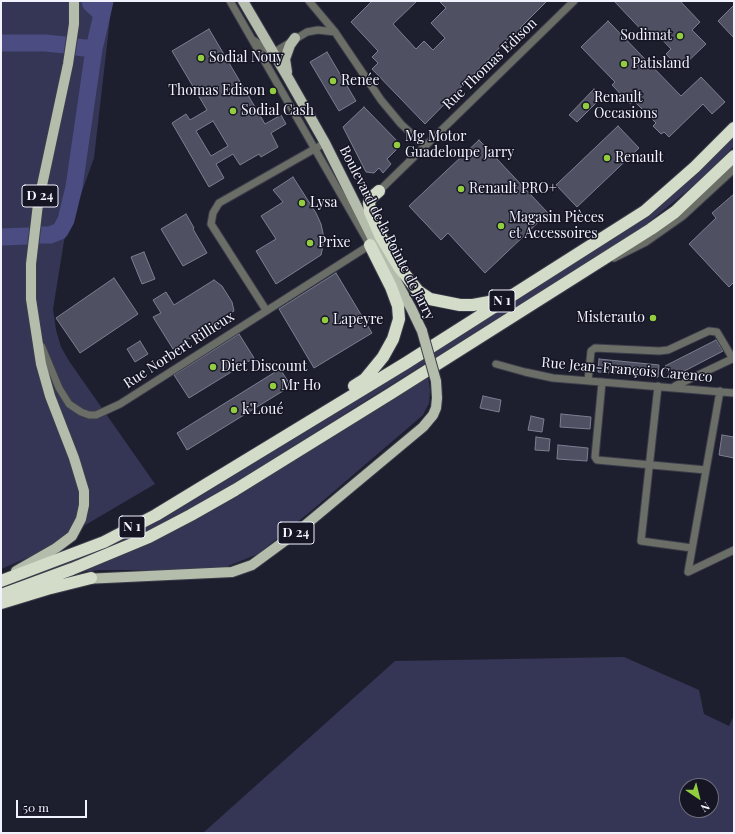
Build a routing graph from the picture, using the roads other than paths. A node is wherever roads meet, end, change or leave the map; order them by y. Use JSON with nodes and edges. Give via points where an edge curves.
{"nodes":[{"id":1,"x":74,"y":1,"type":"edge"},
{"id":2,"x":230,"y":1,"type":"edge"},
{"id":3,"x":243,"y":1,"type":"edge"},
{"id":4,"x":309,"y":1,"type":"edge"},
{"id":5,"x":574,"y":1,"type":"edge"},
{"id":6,"x":335,"y":32,"type":"junction"},
{"id":7,"x":251,"y":38,"type":"junction"},
{"id":8,"x":295,"y":38,"type":"junction"},
{"id":9,"x":273,"y":53,"type":"junction"},
{"id":10,"x":287,"y":76,"type":"junction"},
{"id":11,"x":734,"y":128,"type":"edge"},
{"id":12,"x":325,"y":143,"type":"junction"},
{"id":13,"x":425,"y":146,"type":"junction"},
{"id":14,"x":315,"y":149,"type":"junction"},
{"id":15,"x":734,"y":156,"type":"edge"},
{"id":16,"x":734,"y":169,"type":"edge"},
{"id":17,"x":379,"y":191,"type":"joint"},
{"id":18,"x":370,"y":245,"type":"junction"},
{"id":19,"x":577,"y":277,"type":"junction"},
{"id":20,"x":507,"y":298,"type":"junction"},
{"id":21,"x":266,"y":310,"type":"junction"},
{"id":22,"x":35,"y":330,"type":"junction"},
{"id":23,"x":734,"y":358,"type":"edge"},
{"id":24,"x":496,"y":364,"type":"dead end"},
{"id":25,"x":588,"y":381,"type":"junction"},
{"id":26,"x":602,"y":382,"type":"junction"},
{"id":27,"x":658,"y":386,"type":"junction"},
{"id":28,"x":674,"y":387,"type":"junction"},
{"id":29,"x":720,"y":392,"type":"junction"},
{"id":30,"x":734,"y":393,"type":"edge"},
{"id":31,"x":255,"y":456,"type":"junction"},
{"id":32,"x":649,"y":465,"type":"junction"},
{"id":33,"x":706,"y":470,"type":"junction"},
{"id":34,"x":692,"y":548,"type":"junction"},
{"id":35,"x":734,"y":550,"type":"edge"},
{"id":36,"x":1,"y":578,"type":"edge"},
{"id":37,"x":91,"y":578,"type":"junction"},
{"id":38,"x":1,"y":581,"type":"edge"},
{"id":39,"x":1,"y":595,"type":"edge"},
{"id":40,"x":1,"y":603,"type":"edge"}],
"edges":[{"from":1,"to":22,"type":"main road","number":"D 24","via":[[74,24],[68,64],[34,234],[31,299]]},
{"from":2,"to":7,"type":"street","name":"Boulevard de la Pointe de Jarry"},
{"from":3,"to":9,"type":"main road","name":"Boulevard de la Pointe de Jarry","number":"D 24"},
{"from":4,"to":6,"type":"street"},
{"from":5,"to":13,"type":"street","name":"Rue Thomas Edison"},
{"from":6,"to":8,"type":"street","via":[[318,30]]},
{"from":6,"to":13,"type":"street","via":[[381,100],[401,124]]},
{"from":7,"to":9,"type":"street"},
{"from":7,"to":14,"type":"street","name":"Boulevard de la Pointe de Jarry"},
{"from":8,"to":9,"type":"street"},
{"from":8,"to":10,"type":"main road","via":[[285,59]]},
{"from":9,"to":10,"type":"main road","name":"Boulevard de la Pointe de Jarry","number":"D 24"},
{"from":10,"to":12,"type":"main road","name":"Boulevard de la Pointe de Jarry","number":"D 24"},
{"from":11,"to":20,"type":"highway","number":"N 1","via":[[645,212]]},
{"from":12,"to":14,"type":"street"},
{"from":12,"to":37,"type":"main road","name":"Boulevard de la Pointe de Jarry","number":"D 24","bridge":true,"via":[[422,332],[436,381],[438,398],[433,415],[423,427],[297,532],[252,565],[232,572],[155,579]]},
{"from":13,"to":17,"type":"street","name":"Rue Thomas Edison"},
{"from":14,"to":18,"type":"street","name":"Boulevard de la Pointe de Jarry"},
{"from":14,"to":21,"type":"street","via":[[219,203],[213,213],[211,224]]},
{"from":15,"to":19,"type":"highway","number":"N 1","via":[[675,212]]},
{"from":16,"to":19,"type":"street","via":[[683,216],[646,242]]},
{"from":17,"to":20,"type":"highway","via":[[371,198],[370,212],[398,267],[418,290],[430,299],[460,305]]},
{"from":18,"to":21,"type":"street","name":"Rue Norbert Rillieux"},
{"from":18,"to":31,"type":"highway","via":[[398,306],[399,319],[384,357],[364,379],[303,418]]},
{"from":19,"to":39,"type":"highway","number":"N 1","via":[[191,515],[149,537]]},
{"from":20,"to":31,"type":"highway","number":"N 1"},
{"from":21,"to":22,"type":"street","name":"Rue Norbert Rillieux","via":[[109,410],[96,415],[81,412],[69,404],[53,377]]},
{"from":22,"to":36,"type":"main road","number":"D 24","via":[[47,384],[84,491],[84,505],[81,520],[72,536],[56,548]]},
{"from":23,"to":25,"type":"street","via":[[717,332],[709,331],[668,350],[595,348],[591,351]]},
{"from":23,"to":28,"type":"street"},
{"from":24,"to":25,"type":"street","name":"Rue Jean-François Carenco","via":[[553,378]]},
{"from":25,"to":26,"type":"street","name":"Rue Jean-François Carenco"},
{"from":26,"to":27,"type":"street","name":"Rue Jean-François Carenco"},
{"from":26,"to":32,"type":"street","via":[[595,457],[597,460]]},
{"from":27,"to":28,"type":"street","name":"Rue Jean-François Carenco"},
{"from":27,"to":32,"type":"street"},
{"from":28,"to":29,"type":"street","name":"Rue Jean-François Carenco"},
{"from":29,"to":30,"type":"street","name":"Rue Jean-François Carenco"},
{"from":29,"to":33,"type":"street"},
{"from":31,"to":38,"type":"highway","number":"N 1","via":[[156,515],[104,542]]},
{"from":32,"to":33,"type":"street"},
{"from":32,"to":34,"type":"street","via":[[641,541]]},
{"from":33,"to":34,"type":"street"},
{"from":34,"to":35,"type":"street","via":[[688,572]]},
{"from":37,"to":39,"type":"main road","name":"Boulevard de la Pointe de Jarry","number":"D 24"},
{"from":37,"to":40,"type":"highway"}]}
